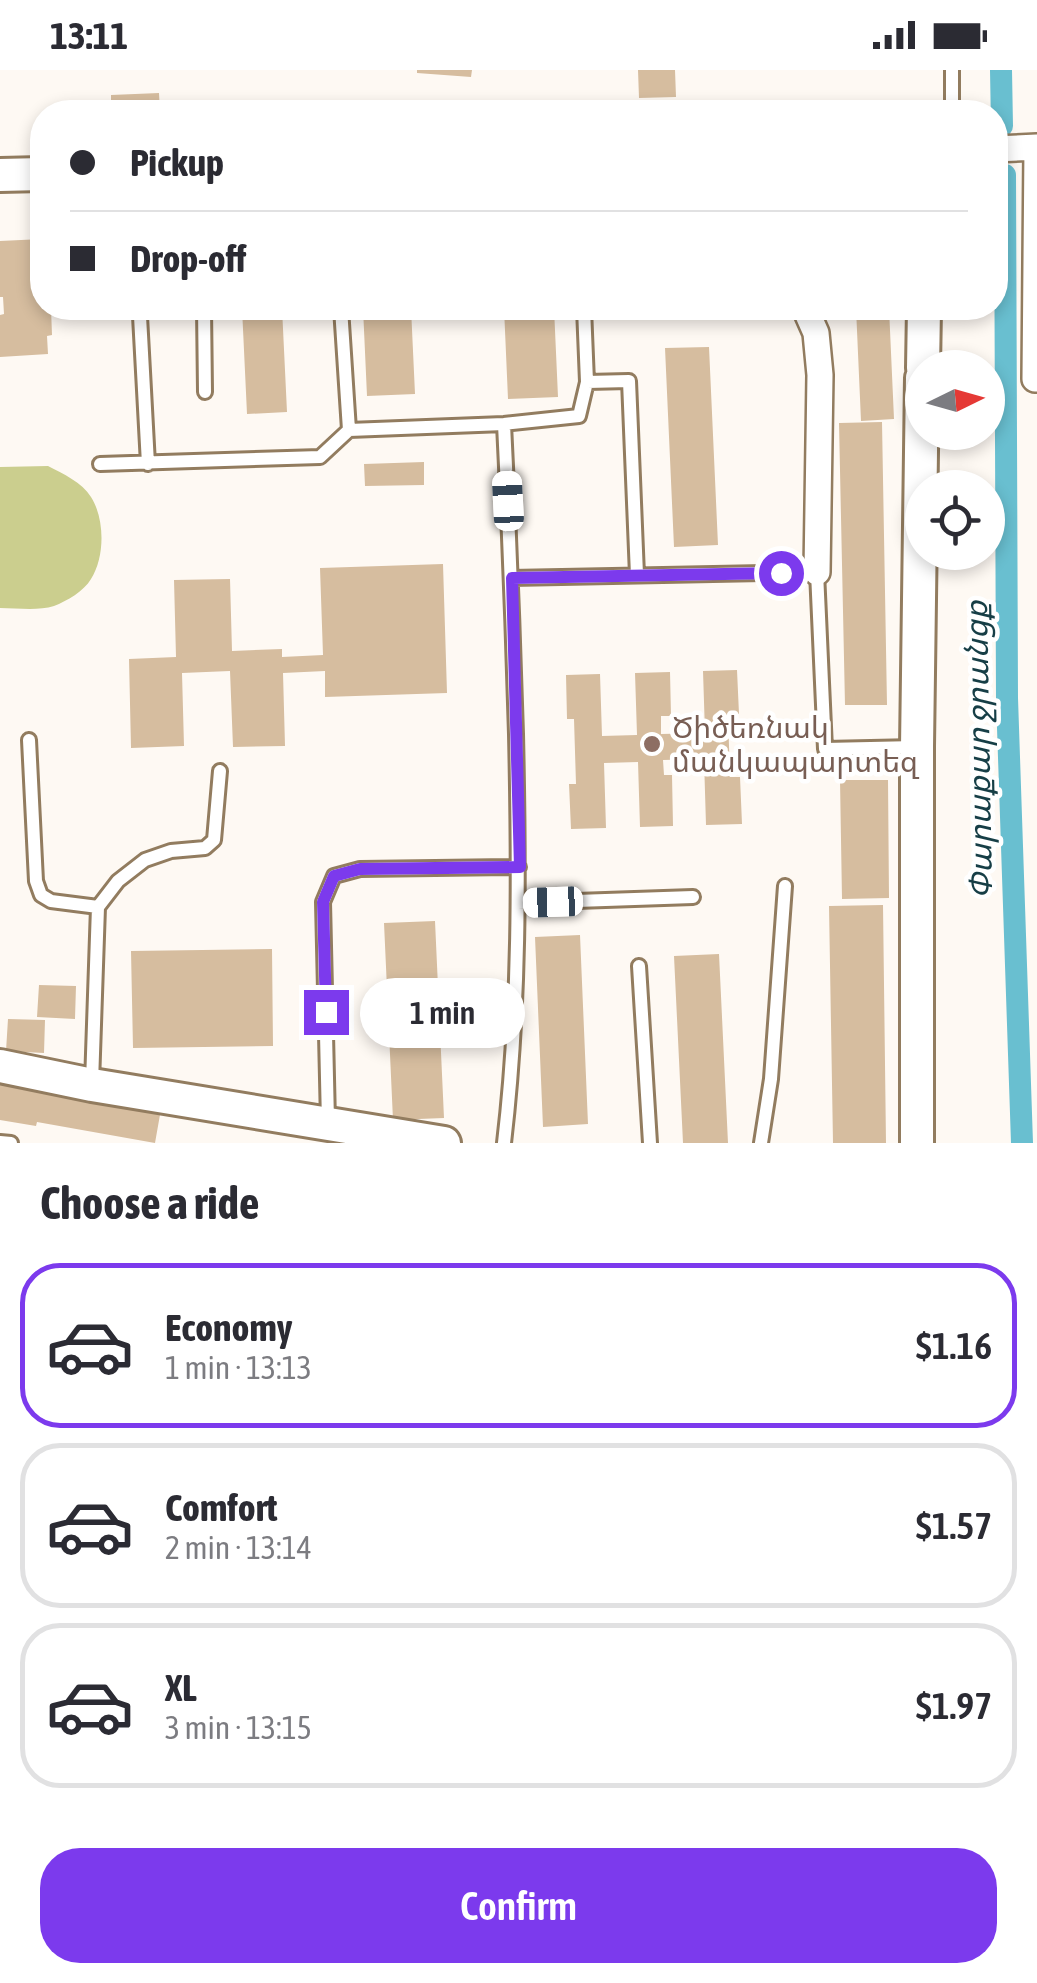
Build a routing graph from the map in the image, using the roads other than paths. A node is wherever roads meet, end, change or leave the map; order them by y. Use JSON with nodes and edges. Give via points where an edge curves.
{"nodes":[{"id":1,"x":952,"y":70,"type":"edge"},
{"id":2,"x":952,"y":100,"type":"edge"},
{"id":3,"x":1037,"y":147,"type":"edge"},
{"id":4,"x":1008,"y":149,"type":"edge"},
{"id":5,"x":30,"y":174,"type":"edge"},
{"id":6,"x":0,"y":175,"type":"edge"},
{"id":7,"x":140,"y":320,"type":"edge"},
{"id":8,"x":204,"y":320,"type":"edge"},
{"id":9,"x":343,"y":320,"type":"edge"},
{"id":10,"x":584,"y":320,"type":"edge"},
{"id":11,"x":810,"y":320,"type":"edge"},
{"id":12,"x":924,"y":320,"type":"edge"},
{"id":13,"x":923,"y":350,"type":"edge"},
{"id":14,"x":1037,"y":379,"type":"edge"},
{"id":15,"x":586,"y":382,"type":"junction"},
{"id":16,"x":206,"y":392,"type":"dead end"},
{"id":17,"x":504,"y":424,"type":"junction"},
{"id":18,"x":349,"y":430,"type":"junction"},
{"id":19,"x":921,"y":450,"type":"edge"},
{"id":20,"x":100,"y":464,"type":"dead end"},
{"id":21,"x":148,"y":464,"type":"junction"},
{"id":22,"x":816,"y":572,"type":"junction"},
{"id":23,"x":638,"y":575,"type":"junction"},
{"id":24,"x":512,"y":578,"type":"junction"},
{"id":25,"x":29,"y":740,"type":"dead end"},
{"id":26,"x":917,"y":747,"type":"junction"},
{"id":27,"x":220,"y":770,"type":"dead end"},
{"id":28,"x":520,"y":867,"type":"junction"},
{"id":29,"x":785,"y":886,"type":"dead end"},
{"id":30,"x":694,"y":897,"type":"dead end"},
{"id":31,"x":518,"y":902,"type":"junction"},
{"id":32,"x":98,"y":907,"type":"junction"},
{"id":33,"x":640,"y":966,"type":"dead end"},
{"id":34,"x":0,"y":1066,"type":"edge"},
{"id":35,"x":92,"y":1085,"type":"junction"},
{"id":36,"x":344,"y":1131,"type":"edge"},
{"id":37,"x":0,"y":1142,"type":"edge"},
{"id":38,"x":11,"y":1143,"type":"edge"},
{"id":39,"x":444,"y":1143,"type":"edge"},
{"id":40,"x":504,"y":1143,"type":"edge"},
{"id":41,"x":650,"y":1143,"type":"edge"},
{"id":42,"x":761,"y":1143,"type":"edge"},
{"id":43,"x":917,"y":1143,"type":"edge"}],
"edges":[{"from":1,"to":2,"type":"lane"},
{"from":3,"to":4,"type":"street"},
{"from":3,"to":14,"type":"street"},
{"from":5,"to":6,"type":"street"},
{"from":7,"to":21,"type":"lane"},
{"from":8,"to":16,"type":"lane"},
{"from":9,"to":18,"type":"lane"},
{"from":10,"to":15,"type":"lane"},
{"from":11,"to":22,"type":"street","via":[[820,374]]},
{"from":12,"to":13,"type":"street"},
{"from":15,"to":17,"type":"lane","via":[[579,416]]},
{"from":15,"to":23,"type":"lane","via":[[629,381]]},
{"from":17,"to":18,"type":"lane"},
{"from":17,"to":24,"type":"lane"},
{"from":18,"to":21,"type":"lane","via":[[320,458]]},
{"from":19,"to":26,"type":"street"},
{"from":20,"to":21,"type":"lane"},
{"from":22,"to":23,"type":"lane"},
{"from":22,"to":26,"type":"lane","via":[[825,749]]},
{"from":23,"to":24,"type":"lane"},
{"from":24,"to":28,"type":"lane"},
{"from":25,"to":32,"type":"lane","via":[[41,895]]},
{"from":26,"to":43,"type":"street"},
{"from":27,"to":32,"type":"lane","via":[[214,840],[205,848],[145,860]]},
{"from":28,"to":31,"type":"lane"},
{"from":28,"to":36,"type":"lane","via":[[360,869],[334,876],[323,902]]},
{"from":29,"to":42,"type":"lane"},
{"from":30,"to":31,"type":"lane"},
{"from":31,"to":40,"type":"lane"},
{"from":32,"to":35,"type":"lane"},
{"from":33,"to":41,"type":"lane"},
{"from":34,"to":35,"type":"street"},
{"from":35,"to":36,"type":"street"},
{"from":36,"to":39,"type":"street"},
{"from":37,"to":38,"type":"lane"}]}
